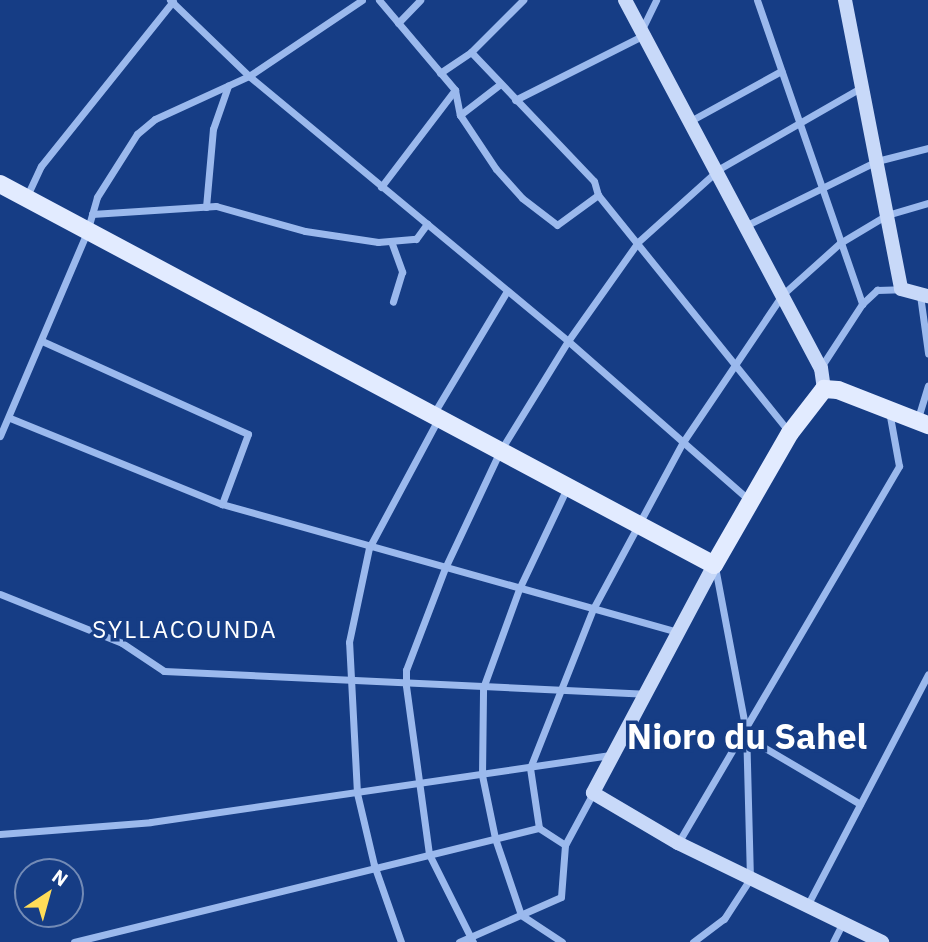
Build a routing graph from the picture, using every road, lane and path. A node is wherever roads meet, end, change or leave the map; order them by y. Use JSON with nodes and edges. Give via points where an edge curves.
{"nodes":[{"id":1,"x":362,"y":0,"type":"edge"},
{"id":2,"x":379,"y":0,"type":"edge"},
{"id":3,"x":420,"y":0,"type":"edge"},
{"id":4,"x":523,"y":0,"type":"edge"},
{"id":5,"x":625,"y":0,"type":"edge"},
{"id":6,"x":656,"y":0,"type":"edge"},
{"id":7,"x":757,"y":0,"type":"edge"},
{"id":8,"x":845,"y":0,"type":"edge"},
{"id":9,"x":172,"y":1,"type":"edge"},
{"id":10,"x":398,"y":23,"type":"junction"},
{"id":11,"x":645,"y":30,"type":"junction"},
{"id":12,"x":471,"y":52,"type":"junction"},
{"id":13,"x":781,"y":71,"type":"junction"},
{"id":14,"x":440,"y":73,"type":"junction"},
{"id":15,"x":249,"y":76,"type":"junction"},
{"id":16,"x":499,"y":85,"type":"junction"},
{"id":17,"x":228,"y":86,"type":"junction"},
{"id":18,"x":862,"y":87,"type":"junction"},
{"id":19,"x":455,"y":90,"type":"junction"},
{"id":20,"x":514,"y":100,"type":"junction"},
{"id":21,"x":460,"y":115,"type":"junction"},
{"id":22,"x":692,"y":120,"type":"junction"},
{"id":23,"x":800,"y":125,"type":"junction"},
{"id":24,"x":928,"y":148,"type":"edge"},
{"id":25,"x":877,"y":161,"type":"junction"},
{"id":26,"x":719,"y":169,"type":"junction"},
{"id":27,"x":821,"y":186,"type":"junction"},
{"id":28,"x":381,"y":187,"type":"junction"},
{"id":29,"x":13,"y":191,"type":"edge"},
{"id":30,"x":598,"y":195,"type":"junction"},
{"id":31,"x":928,"y":203,"type":"edge"},
{"id":32,"x":206,"y":207,"type":"junction"},
{"id":33,"x":92,"y":214,"type":"junction"},
{"id":34,"x":887,"y":215,"type":"junction"},
{"id":35,"x":427,"y":224,"type":"junction"},
{"id":36,"x":747,"y":225,"type":"junction"},
{"id":37,"x":87,"y":232,"type":"junction"},
{"id":38,"x":391,"y":241,"type":"junction"},
{"id":39,"x":638,"y":242,"type":"junction"},
{"id":40,"x":840,"y":243,"type":"junction"},
{"id":41,"x":901,"y":289,"type":"junction"},
{"id":42,"x":507,"y":291,"type":"junction"},
{"id":43,"x":782,"y":295,"type":"junction"},
{"id":44,"x":924,"y":295,"type":"edge"},
{"id":45,"x":393,"y":302,"type":"dead end"},
{"id":46,"x":862,"y":304,"type":"junction"},
{"id":47,"x":42,"y":341,"type":"junction"},
{"id":48,"x":568,"y":341,"type":"junction"},
{"id":49,"x":928,"y":353,"type":"edge"},
{"id":50,"x":734,"y":364,"type":"junction"},
{"id":51,"x":821,"y":368,"type":"junction"},
{"id":52,"x":928,"y":386,"type":"edge"},
{"id":53,"x":824,"y":389,"type":"junction"},
{"id":54,"x":889,"y":411,"type":"junction"},
{"id":55,"x":10,"y":418,"type":"junction"},
{"id":56,"x":434,"y":419,"type":"junction"},
{"id":57,"x":922,"y":423,"type":"edge"},
{"id":58,"x":790,"y":433,"type":"junction"},
{"id":59,"x":0,"y":436,"type":"edge"},
{"id":60,"x":683,"y":442,"type":"junction"},
{"id":61,"x":499,"y":453,"type":"junction"},
{"id":62,"x":567,"y":488,"type":"junction"},
{"id":63,"x":751,"y":501,"type":"junction"},
{"id":64,"x":222,"y":504,"type":"junction"},
{"id":65,"x":638,"y":525,"type":"junction"},
{"id":66,"x":369,"y":548,"type":"junction"},
{"id":67,"x":714,"y":565,"type":"junction"},
{"id":68,"x":444,"y":568,"type":"junction"},
{"id":69,"x":519,"y":589,"type":"junction"},
{"id":70,"x":0,"y":594,"type":"edge"},
{"id":71,"x":593,"y":609,"type":"junction"},
{"id":72,"x":678,"y":633,"type":"junction"},
{"id":73,"x":928,"y":674,"type":"edge"},
{"id":74,"x":350,"y":682,"type":"junction"},
{"id":75,"x":406,"y":685,"type":"junction"},
{"id":76,"x":483,"y":688,"type":"junction"},
{"id":77,"x":562,"y":691,"type":"junction"},
{"id":78,"x":645,"y":695,"type":"junction"},
{"id":79,"x":746,"y":731,"type":"junction"},
{"id":80,"x":613,"y":755,"type":"junction"},
{"id":81,"x":530,"y":768,"type":"junction"},
{"id":82,"x":482,"y":775,"type":"junction"},
{"id":83,"x":416,"y":784,"type":"junction"},
{"id":84,"x":357,"y":793,"type":"junction"},
{"id":85,"x":593,"y":793,"type":"junction"},
{"id":86,"x":860,"y":804,"type":"junction"},
{"id":87,"x":539,"y":828,"type":"junction"},
{"id":88,"x":0,"y":834,"type":"edge"},
{"id":89,"x":495,"y":838,"type":"junction"},
{"id":90,"x":678,"y":843,"type":"junction"},
{"id":91,"x":565,"y":845,"type":"junction"},
{"id":92,"x":429,"y":854,"type":"junction"},
{"id":93,"x":374,"y":865,"type":"junction"},
{"id":94,"x":750,"y":879,"type":"junction"},
{"id":95,"x":808,"y":904,"type":"junction"},
{"id":96,"x":521,"y":915,"type":"junction"},
{"id":97,"x":843,"y":921,"type":"junction"},
{"id":98,"x":471,"y":940,"type":"edge"},
{"id":99,"x":74,"y":942,"type":"edge"},
{"id":100,"x":401,"y":942,"type":"edge"},
{"id":101,"x":459,"y":942,"type":"edge"},
{"id":102,"x":562,"y":942,"type":"edge"},
{"id":103,"x":693,"y":942,"type":"edge"},
{"id":104,"x":833,"y":942,"type":"edge"},
{"id":105,"x":882,"y":942,"type":"edge"}],
"edges":[{"from":1,"to":15,"type":"street"},
{"from":2,"to":10,"type":"street"},
{"from":3,"to":10,"type":"street"},
{"from":4,"to":12,"type":"street"},
{"from":5,"to":11,"type":"street"},
{"from":6,"to":11,"type":"street"},
{"from":7,"to":13,"type":"street"},
{"from":8,"to":18,"type":"street"},
{"from":9,"to":15,"type":"street"},
{"from":9,"to":29,"type":"street","via":[[41,166]]},
{"from":10,"to":14,"type":"street"},
{"from":11,"to":20,"type":"street"},
{"from":11,"to":22,"type":"street"},
{"from":12,"to":14,"type":"street"},
{"from":12,"to":16,"type":"street"},
{"from":13,"to":22,"type":"street"},
{"from":13,"to":23,"type":"street"},
{"from":14,"to":19,"type":"street"},
{"from":15,"to":17,"type":"street"},
{"from":15,"to":28,"type":"street"},
{"from":16,"to":20,"type":"street"},
{"from":16,"to":21,"type":"street"},
{"from":17,"to":32,"type":"street","via":[[213,129]]},
{"from":17,"to":33,"type":"street","via":[[155,119],[137,134],[97,197]]},
{"from":18,"to":23,"type":"street"},
{"from":18,"to":25,"type":"street"},
{"from":19,"to":21,"type":"street"},
{"from":19,"to":28,"type":"street"},
{"from":20,"to":30,"type":"street","via":[[594,181]]},
{"from":21,"to":30,"type":"street","via":[[496,169],[557,225]]},
{"from":22,"to":26,"type":"street"},
{"from":23,"to":26,"type":"street"},
{"from":23,"to":27,"type":"street"},
{"from":24,"to":25,"type":"street"},
{"from":25,"to":27,"type":"street"},
{"from":25,"to":34,"type":"street"},
{"from":26,"to":36,"type":"street"},
{"from":26,"to":39,"type":"street"},
{"from":27,"to":36,"type":"street"},
{"from":27,"to":40,"type":"street"},
{"from":28,"to":35,"type":"street"},
{"from":29,"to":37,"type":"main road"},
{"from":30,"to":39,"type":"street"},
{"from":31,"to":34,"type":"street"},
{"from":32,"to":33,"type":"street"},
{"from":32,"to":38,"type":"street","via":[[256,215],[305,230]]},
{"from":33,"to":37,"type":"street"},
{"from":34,"to":40,"type":"street"},
{"from":34,"to":41,"type":"street"},
{"from":35,"to":38,"type":"street","via":[[416,239]]},
{"from":35,"to":42,"type":"street"},
{"from":36,"to":43,"type":"street"},
{"from":37,"to":47,"type":"street"},
{"from":37,"to":56,"type":"main road"},
{"from":38,"to":45,"type":"street","via":[[402,272]]},
{"from":39,"to":48,"type":"street"},
{"from":39,"to":50,"type":"street"},
{"from":40,"to":43,"type":"street"},
{"from":40,"to":46,"type":"street"},
{"from":41,"to":44,"type":"street"},
{"from":41,"to":46,"type":"street","via":[[877,290]]},
{"from":42,"to":48,"type":"street"},
{"from":42,"to":56,"type":"street"},
{"from":43,"to":50,"type":"street"},
{"from":43,"to":51,"type":"street"},
{"from":44,"to":49,"type":"street"},
{"from":46,"to":51,"type":"street"},
{"from":47,"to":55,"type":"street"},
{"from":47,"to":64,"type":"street","via":[[248,434]]},
{"from":48,"to":60,"type":"street"},
{"from":48,"to":61,"type":"street"},
{"from":50,"to":58,"type":"street"},
{"from":50,"to":60,"type":"street"},
{"from":51,"to":53,"type":"street"},
{"from":52,"to":57,"type":"street"},
{"from":53,"to":54,"type":"main road"},
{"from":53,"to":58,"type":"main road"},
{"from":54,"to":57,"type":"main road"},
{"from":54,"to":79,"type":"street","via":[[899,466]]},
{"from":55,"to":59,"type":"street"},
{"from":55,"to":64,"type":"street"},
{"from":56,"to":61,"type":"main road"},
{"from":56,"to":66,"type":"street"},
{"from":58,"to":63,"type":"main road"},
{"from":60,"to":63,"type":"street"},
{"from":60,"to":65,"type":"street"},
{"from":61,"to":62,"type":"main road"},
{"from":61,"to":68,"type":"street"},
{"from":62,"to":65,"type":"main road"},
{"from":62,"to":69,"type":"street"},
{"from":63,"to":67,"type":"main road"},
{"from":64,"to":66,"type":"street"},
{"from":65,"to":67,"type":"main road"},
{"from":65,"to":71,"type":"street"},
{"from":66,"to":68,"type":"street"},
{"from":66,"to":74,"type":"street","via":[[349,642]]},
{"from":67,"to":72,"type":"street"},
{"from":67,"to":79,"type":"street"},
{"from":68,"to":69,"type":"street"},
{"from":68,"to":75,"type":"street","via":[[406,670]]},
{"from":69,"to":71,"type":"street"},
{"from":69,"to":76,"type":"street"},
{"from":70,"to":74,"type":"street","via":[[122,643],[164,671]]},
{"from":71,"to":72,"type":"street"},
{"from":71,"to":77,"type":"street"},
{"from":72,"to":78,"type":"street"},
{"from":73,"to":86,"type":"street"},
{"from":74,"to":75,"type":"street"},
{"from":74,"to":84,"type":"street"},
{"from":75,"to":76,"type":"street"},
{"from":75,"to":83,"type":"street"},
{"from":76,"to":77,"type":"street"},
{"from":76,"to":82,"type":"street"},
{"from":77,"to":78,"type":"street"},
{"from":77,"to":81,"type":"street"},
{"from":78,"to":80,"type":"street"},
{"from":79,"to":86,"type":"street","via":[[760,745]]},
{"from":79,"to":90,"type":"street"},
{"from":79,"to":94,"type":"street"},
{"from":80,"to":81,"type":"street"},
{"from":80,"to":85,"type":"street"},
{"from":81,"to":82,"type":"street"},
{"from":81,"to":87,"type":"street"},
{"from":82,"to":83,"type":"street"},
{"from":82,"to":89,"type":"street"},
{"from":83,"to":84,"type":"street"},
{"from":83,"to":92,"type":"street"},
{"from":84,"to":88,"type":"street","via":[[151,822]]},
{"from":84,"to":93,"type":"street"},
{"from":85,"to":90,"type":"street"},
{"from":85,"to":91,"type":"street"},
{"from":86,"to":95,"type":"street"},
{"from":87,"to":89,"type":"street"},
{"from":87,"to":91,"type":"street"},
{"from":89,"to":92,"type":"street"},
{"from":89,"to":96,"type":"street"},
{"from":90,"to":94,"type":"street"},
{"from":91,"to":96,"type":"street","via":[[561,897]]},
{"from":92,"to":93,"type":"street"},
{"from":92,"to":98,"type":"street"},
{"from":93,"to":99,"type":"street"},
{"from":93,"to":100,"type":"street"},
{"from":94,"to":95,"type":"street"},
{"from":94,"to":103,"type":"street","via":[[724,919]]},
{"from":95,"to":97,"type":"street"},
{"from":96,"to":98,"type":"street"},
{"from":96,"to":102,"type":"street"},
{"from":97,"to":104,"type":"street"},
{"from":97,"to":105,"type":"street"},
{"from":98,"to":101,"type":"street"}]}
